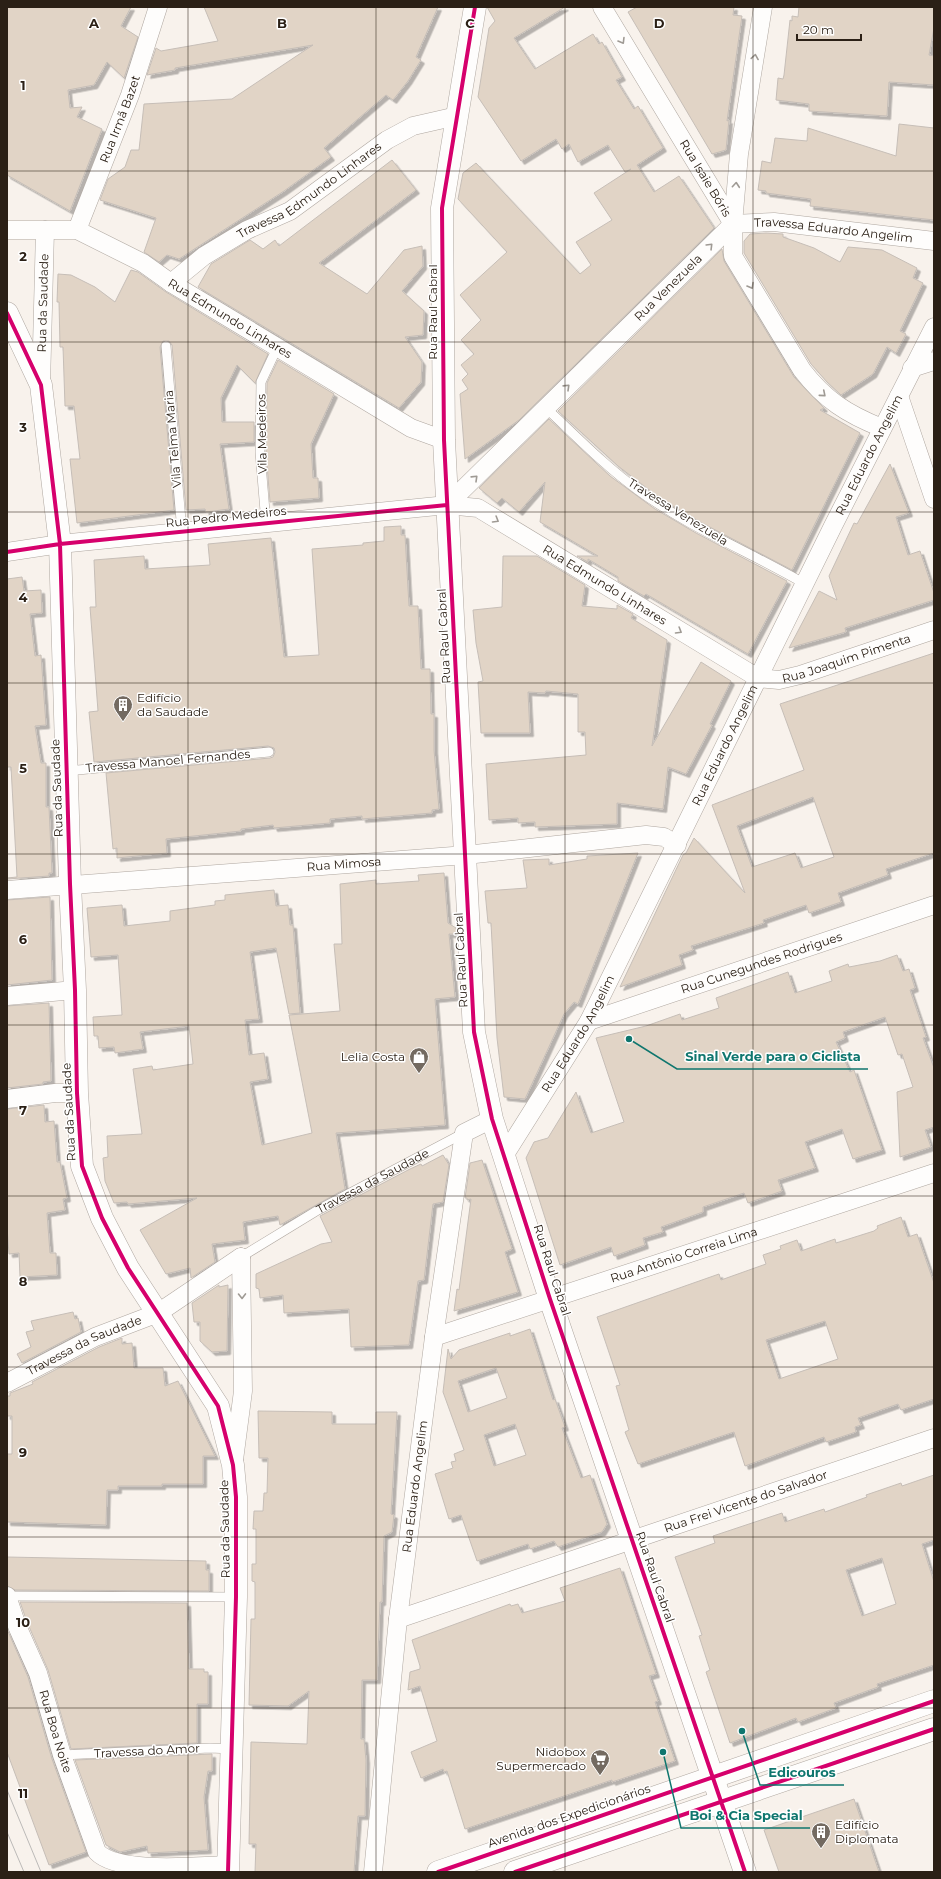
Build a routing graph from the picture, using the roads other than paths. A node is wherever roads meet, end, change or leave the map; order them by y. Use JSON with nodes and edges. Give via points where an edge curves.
{"nodes":[{"id":1,"x":158,"y":7,"type":"edge"},
{"id":2,"x":475,"y":7,"type":"edge"},
{"id":3,"x":602,"y":7,"type":"edge"},
{"id":4,"x":763,"y":7,"type":"edge"},
{"id":5,"x":457,"y":116,"type":"junction"},
{"id":6,"x":732,"y":224,"type":"junction"},
{"id":7,"x":7,"y":230,"type":"edge"},
{"id":8,"x":45,"y":230,"type":"junction"},
{"id":9,"x":77,"y":230,"type":"junction"},
{"id":10,"x":934,"y":241,"type":"edge"},
{"id":11,"x":171,"y":283,"type":"junction"},
{"id":12,"x":7,"y":313,"type":"edge"},
{"id":13,"x":934,"y":327,"type":"edge"},
{"id":14,"x":166,"y":346,"type":"dead end"},
{"id":15,"x":277,"y":348,"type":"junction"},
{"id":16,"x":934,"y":361,"type":"edge"},
{"id":17,"x":912,"y":368,"type":"junction"},
{"id":18,"x":41,"y":385,"type":"junction"},
{"id":19,"x":899,"y":396,"type":"junction"},
{"id":20,"x":546,"y":408,"type":"junction"},
{"id":21,"x":882,"y":428,"type":"junction"},
{"id":22,"x":444,"y":440,"type":"junction"},
{"id":23,"x":934,"y":499,"type":"edge"},
{"id":24,"x":447,"y":505,"type":"junction"},
{"id":25,"x":266,"y":524,"type":"junction"},
{"id":26,"x":182,"y":532,"type":"junction"},
{"id":27,"x":60,"y":544,"type":"junction"},
{"id":28,"x":7,"y":552,"type":"edge"},
{"id":29,"x":805,"y":584,"type":"junction"},
{"id":30,"x":934,"y":630,"type":"edge"},
{"id":31,"x":758,"y":678,"type":"junction"},
{"id":32,"x":269,"y":752,"type":"dead end"},
{"id":33,"x":67,"y":771,"type":"junction"},
{"id":34,"x":677,"y":845,"type":"junction"},
{"id":35,"x":466,"y":855,"type":"junction"},
{"id":36,"x":70,"y":884,"type":"junction"},
{"id":37,"x":7,"y":890,"type":"edge"},
{"id":38,"x":934,"y":905,"type":"edge"},
{"id":39,"x":75,"y":990,"type":"junction"},
{"id":40,"x":7,"y":996,"type":"edge"},
{"id":41,"x":589,"y":1021,"type":"junction"},
{"id":42,"x":77,"y":1093,"type":"junction"},
{"id":43,"x":7,"y":1099,"type":"edge"},
{"id":44,"x":492,"y":1119,"type":"junction"},
{"id":45,"x":464,"y":1133,"type":"junction"},
{"id":46,"x":504,"y":1156,"type":"junction"},
{"id":47,"x":934,"y":1173,"type":"edge"},
{"id":48,"x":241,"y":1257,"type":"junction"},
{"id":49,"x":550,"y":1299,"type":"junction"},
{"id":50,"x":158,"y":1313,"type":"junction"},
{"id":51,"x":434,"y":1337,"type":"junction"},
{"id":52,"x":7,"y":1383,"type":"edge"},
{"id":53,"x":934,"y":1438,"type":"edge"},
{"id":54,"x":233,"y":1465,"type":"junction"},
{"id":55,"x":632,"y":1541,"type":"junction"},
{"id":56,"x":7,"y":1596,"type":"edge"},
{"id":57,"x":236,"y":1597,"type":"junction"},
{"id":58,"x":398,"y":1619,"type":"junction"},
{"id":59,"x":934,"y":1701,"type":"edge"},
{"id":60,"x":934,"y":1729,"type":"edge"},
{"id":61,"x":232,"y":1749,"type":"junction"},
{"id":62,"x":62,"y":1755,"type":"junction"},
{"id":63,"x":713,"y":1777,"type":"junction"},
{"id":64,"x":721,"y":1801,"type":"junction"},
{"id":65,"x":228,"y":1868,"type":"edge"},
{"id":66,"x":373,"y":1872,"type":"edge"},
{"id":67,"x":438,"y":1872,"type":"edge"},
{"id":68,"x":515,"y":1872,"type":"edge"},
{"id":69,"x":745,"y":1872,"type":"edge"}],
"edges":[{"from":1,"to":9,"type":"street","name":"Rua Irmã Bazet","via":[[130,94]]},
{"from":2,"to":5,"type":"main road","name":"Rua Raul Cabral"},
{"from":3,"to":6,"type":"street","name":"Rua Isaie Bóris","one_way":true},
{"from":6,"to":4,"type":"street","one_way":true,"via":[[739,154]]},
{"from":5,"to":11,"type":"street","name":"Travessa Edmundo Linhares","via":[[413,126],[387,140],[290,211],[235,237],[204,256]]},
{"from":5,"to":22,"type":"main road","name":"Rua Raul Cabral","via":[[442,208]]},
{"from":6,"to":10,"type":"street","name":"Travessa Eduardo Angelim","via":[[774,222]]},
{"from":20,"to":6,"type":"street","name":"Rua Venezuela","one_way":true},
{"from":6,"to":21,"type":"street","name":"Rua Isaie Bóris","one_way":true,"via":[[733,256],[802,370],[815,387],[834,403],[853,416]]},
{"from":7,"to":8,"type":"street","name":"Rua Edmundo Linhares"},
{"from":8,"to":9,"type":"street","name":"Rua Edmundo Linhares"},
{"from":8,"to":18,"type":"street","name":"Rua da Saudade"},
{"from":9,"to":11,"type":"street","name":"Rua Edmundo Linhares","via":[[143,263]]},
{"from":11,"to":15,"type":"street","name":"Rua Edmundo Linhares"},
{"from":12,"to":18,"type":"main road"},
{"from":13,"to":17,"type":"street","name":"Rua Eduardo Angelim"},
{"from":14,"to":26,"type":"lane","name":"Vila Telma Maria"},
{"from":15,"to":22,"type":"street","name":"Rua Edmundo Linhares","via":[[411,428]]},
{"from":15,"to":25,"type":"lane","name":"Vila Medeiros","via":[[261,382],[260,452]]},
{"from":16,"to":17,"type":"street"},
{"from":17,"to":19,"type":"street","name":"Rua Eduardo Angelim"},
{"from":18,"to":27,"type":"main road","name":"Rua da Saudade"},
{"from":19,"to":21,"type":"street","name":"Rua Eduardo Angelim"},
{"from":19,"to":23,"type":"street"},
{"from":24,"to":20,"type":"street","name":"Rua Venezuela","one_way":true},
{"from":20,"to":29,"type":"lane","name":"Travessa Venezuela","via":[[639,491],[686,520]]},
{"from":21,"to":29,"type":"street","name":"Rua Eduardo Angelim"},
{"from":22,"to":24,"type":"main road","name":"Rua Raul Cabral"},
{"from":24,"to":25,"type":"street","name":"Rua Pedro Medeiros"},
{"from":24,"to":31,"type":"street","name":"Rua Edmundo Linhares","one_way":true,"via":[[478,508]]},
{"from":24,"to":35,"type":"main road","name":"Rua Raul Cabral"},
{"from":25,"to":26,"type":"street","name":"Rua Pedro Medeiros"},
{"from":26,"to":27,"type":"street","name":"Rua Pedro Medeiros"},
{"from":27,"to":28,"type":"street","name":"Rua Pedro Medeiros"},
{"from":27,"to":33,"type":"main road","name":"Rua da Saudade"},
{"from":29,"to":31,"type":"street","name":"Rua Eduardo Angelim"},
{"from":30,"to":31,"type":"street","name":"Rua Joaquim Pimenta","via":[[800,675],[779,680]]},
{"from":31,"to":34,"type":"street","name":"Rua Eduardo Angelim"},
{"from":32,"to":33,"type":"lane","name":"Travessa Manoel Fernandes"},
{"from":33,"to":36,"type":"main road","name":"Rua da Saudade"},
{"from":34,"to":35,"type":"street","name":"Rua Mimosa","via":[[664,837],[646,835]]},
{"from":34,"to":41,"type":"street","name":"Rua Eduardo Angelim"},
{"from":35,"to":36,"type":"street","name":"Rua Mimosa"},
{"from":35,"to":44,"type":"main road","name":"Rua Raul Cabral","via":[[474,1032]]},
{"from":36,"to":37,"type":"street","name":"Rua Mimosa"},
{"from":36,"to":39,"type":"main road","name":"Rua da Saudade"},
{"from":38,"to":41,"type":"street","name":"Rua Cunegundes Rodrigues"},
{"from":39,"to":40,"type":"street"},
{"from":39,"to":42,"type":"main road","name":"Rua da Saudade"},
{"from":41,"to":46,"type":"street","name":"Rua Eduardo Angelim"},
{"from":42,"to":43,"type":"street"},
{"from":42,"to":50,"type":"main road","name":"Rua da Saudade","via":[[82,1166],[128,1268]]},
{"from":44,"to":45,"type":"street"},
{"from":44,"to":46,"type":"main road","name":"Rua Raul Cabral"},
{"from":45,"to":48,"type":"lane","name":"Travessa da Saudade","via":[[318,1210]]},
{"from":45,"to":51,"type":"street","name":"Rua Eduardo Angelim"},
{"from":46,"to":49,"type":"main road","name":"Rua Raul Cabral"},
{"from":47,"to":49,"type":"street","name":"Rua Antônio Correia Lima"},
{"from":48,"to":50,"type":"street","name":"Travessa da Saudade"},
{"from":48,"to":54,"type":"street","one_way":true,"via":[[243,1391]]},
{"from":49,"to":51,"type":"street","name":"Rua Antônio Correia Lima"},
{"from":49,"to":55,"type":"main road","name":"Rua Raul Cabral"},
{"from":50,"to":52,"type":"street","name":"Travessa da Saudade","via":[[95,1337]]},
{"from":50,"to":54,"type":"main road","name":"Rua da Saudade","via":[[218,1406]]},
{"from":51,"to":58,"type":"street","name":"Rua Eduardo Angelim"},
{"from":53,"to":55,"type":"street","name":"Rua Frei Vicente do Salvador"},
{"from":54,"to":57,"type":"main road","name":"Rua da Saudade","via":[[236,1497]]},
{"from":55,"to":58,"type":"street","name":"Rua Frei Vicente do Salvador"},
{"from":55,"to":63,"type":"main road","name":"Rua Raul Cabral"},
{"from":56,"to":57,"type":"lane"},
{"from":56,"to":62,"type":"street","name":"Rua Boa Noite","via":[[38,1673]]},
{"from":57,"to":61,"type":"main road","name":"Rua da Saudade"},
{"from":58,"to":66,"type":"street","name":"Rua Eduardo Angelim"},
{"from":59,"to":63,"type":"main road","name":"Avenida dos Expedicionários"},
{"from":60,"to":64,"type":"main road"},
{"from":61,"to":62,"type":"lane","name":"Travessa do Amor","via":[[202,1748]]},
{"from":61,"to":65,"type":"main road","name":"Rua da Saudade"},
{"from":62,"to":65,"type":"street","name":"Rua Boa Noite","via":[[97,1852],[102,1858],[130,1866]]},
{"from":63,"to":64,"type":"main road","name":"Rua Raul Cabral"},
{"from":63,"to":67,"type":"main road","name":"Avenida dos Expedicionários"},
{"from":64,"to":68,"type":"main road"},
{"from":64,"to":69,"type":"main road","name":"Rua Raul Cabral"}]}
